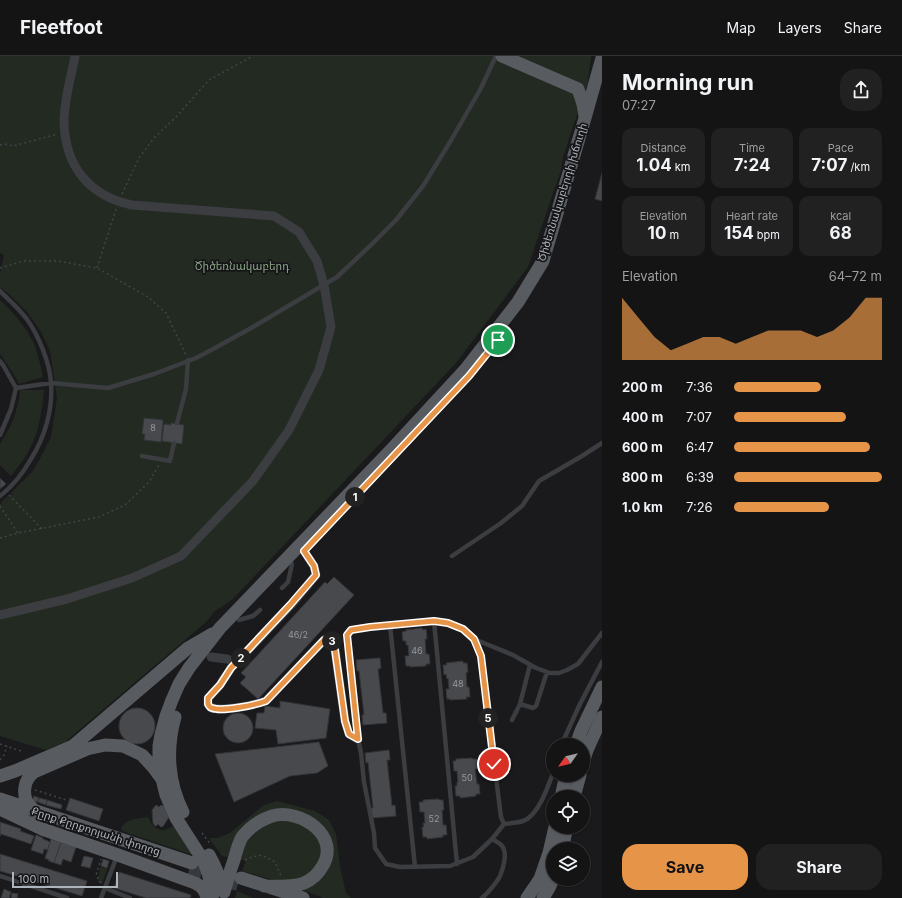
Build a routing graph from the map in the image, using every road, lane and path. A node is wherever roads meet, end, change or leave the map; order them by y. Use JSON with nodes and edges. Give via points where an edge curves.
{"nodes":[{"id":1,"x":75,"y":56,"type":"edge"},
{"id":2,"x":253,"y":56,"type":"edge"},
{"id":3,"x":496,"y":56,"type":"edge"},
{"id":4,"x":502,"y":56,"type":"edge"},
{"id":5,"x":602,"y":58,"type":"edge"},
{"id":6,"x":602,"y":87,"type":"edge"},
{"id":7,"x":586,"y":118,"type":"junction"},
{"id":8,"x":65,"y":132,"type":"junction"},
{"id":9,"x":0,"y":145,"type":"edge"},
{"id":10,"x":118,"y":202,"type":"junction"},
{"id":11,"x":0,"y":268,"type":"edge"},
{"id":12,"x":97,"y":268,"type":"junction"},
{"id":13,"x":324,"y":285,"type":"junction"},
{"id":14,"x":0,"y":292,"type":"edge"},
{"id":15,"x":188,"y":360,"type":"junction"},
{"id":16,"x":0,"y":361,"type":"edge"},
{"id":17,"x":51,"y":383,"type":"junction"},
{"id":18,"x":16,"y":388,"type":"junction"},
{"id":19,"x":177,"y":424,"type":"dead end"},
{"id":20,"x":0,"y":435,"type":"edge"},
{"id":21,"x":174,"y":443,"type":"dead end"},
{"id":22,"x":602,"y":443,"type":"edge"},
{"id":23,"x":142,"y":456,"type":"dead end"},
{"id":24,"x":162,"y":460,"type":"junction"},
{"id":25,"x":6,"y":492,"type":"junction"},
{"id":26,"x":0,"y":496,"type":"edge"},
{"id":27,"x":0,"y":506,"type":"edge"},
{"id":28,"x":42,"y":529,"type":"junction"},
{"id":29,"x":18,"y":533,"type":"junction"},
{"id":30,"x":0,"y":538,"type":"edge"},
{"id":31,"x":304,"y":551,"type":"junction"},
{"id":32,"x":452,"y":556,"type":"dead end"},
{"id":33,"x":292,"y":564,"type":"junction"},
{"id":34,"x":282,"y":588,"type":"dead end"},
{"id":35,"x":260,"y":610,"type":"dead end"},
{"id":36,"x":0,"y":615,"type":"edge"},
{"id":37,"x":239,"y":620,"type":"junction"},
{"id":38,"x":434,"y":621,"type":"junction"},
{"id":39,"x":390,"y":625,"type":"junction"},
{"id":40,"x":220,"y":628,"type":"junction"},
{"id":41,"x":602,"y":633,"type":"edge"},
{"id":42,"x":474,"y":639,"type":"junction"},
{"id":43,"x":211,"y":657,"type":"dead end"},
{"id":44,"x":237,"y":662,"type":"junction"},
{"id":45,"x":602,"y":662,"type":"edge"},
{"id":46,"x":530,"y":664,"type":"junction"},
{"id":47,"x":547,"y":672,"type":"junction"},
{"id":48,"x":602,"y":687,"type":"edge"},
{"id":49,"x":520,"y":704,"type":"junction"},
{"id":50,"x":602,"y":717,"type":"edge"},
{"id":51,"x":512,"y":720,"type":"dead end"},
{"id":52,"x":564,"y":738,"type":"edge"},
{"id":53,"x":579,"y":738,"type":"edge"},
{"id":54,"x":358,"y":739,"type":"junction"},
{"id":55,"x":590,"y":742,"type":"edge"},
{"id":56,"x":0,"y":744,"type":"edge"},
{"id":57,"x":6,"y":746,"type":"junction"},
{"id":58,"x":24,"y":752,"type":"dead end"},
{"id":59,"x":0,"y":760,"type":"edge"},
{"id":60,"x":0,"y":776,"type":"edge"},
{"id":61,"x":162,"y":779,"type":"junction"},
{"id":62,"x":549,"y":782,"type":"edge"},
{"id":63,"x":33,"y":790,"type":"dead end"},
{"id":64,"x":0,"y":800,"type":"edge"},
{"id":65,"x":66,"y":800,"type":"dead end"},
{"id":66,"x":0,"y":809,"type":"edge"},
{"id":67,"x":36,"y":812,"type":"junction"},
{"id":68,"x":504,"y":824,"type":"junction"},
{"id":69,"x":553,"y":834,"type":"edge"},
{"id":70,"x":492,"y":839,"type":"junction"},
{"id":71,"x":118,"y":855,"type":"junction"},
{"id":72,"x":102,"y":856,"type":"dead end"},
{"id":73,"x":240,"y":864,"type":"dead end"},
{"id":74,"x":457,"y":864,"type":"junction"},
{"id":75,"x":415,"y":867,"type":"junction"},
{"id":76,"x":0,"y":876,"type":"edge"},
{"id":77,"x":282,"y":880,"type":"dead end"},
{"id":78,"x":241,"y":882,"type":"tunnel mouth"},
{"id":79,"x":550,"y":886,"type":"edge"},
{"id":80,"x":105,"y":888,"type":"junction"},
{"id":81,"x":268,"y":894,"type":"edge"},
{"id":82,"x":220,"y":896,"type":"edge"},
{"id":83,"x":67,"y":898,"type":"edge"},
{"id":84,"x":101,"y":898,"type":"edge"},
{"id":85,"x":130,"y":898,"type":"edge"},
{"id":86,"x":207,"y":898,"type":"edge"},
{"id":87,"x":303,"y":898,"type":"edge"},
{"id":88,"x":482,"y":898,"type":"edge"},
{"id":89,"x":527,"y":898,"type":"edge"},
{"id":90,"x":543,"y":898,"type":"edge"}],
"edges":[{"from":1,"to":8,"type":"street","via":[[65,103]]},
{"from":2,"to":10,"type":"path","via":[[209,80],[154,138],[139,158]]},
{"from":3,"to":13,"type":"lane","via":[[480,90],[424,186],[373,243]]},
{"from":4,"to":7,"type":"main road","via":[[578,89]]},
{"from":5,"to":7,"type":"main road","name":"Ծիծեռնակաբերդի խճուղի"},
{"from":6,"to":31,"type":"main road","name":"Ծիծեռնակաբերդի խճուղի","via":[[560,234],[549,265],[527,301],[469,376]]},
{"from":7,"to":40,"type":"main road","name":"Ծիծեռնակաբերդի խճուղի","via":[[543,261],[518,302],[465,370]]},
{"from":8,"to":9,"type":"path","via":[[13,146]]},
{"from":8,"to":10,"type":"street","via":[[73,163],[83,178],[95,190]]},
{"from":10,"to":12,"type":"path"},
{"from":10,"to":13,"type":"street","via":[[274,216],[299,232],[317,261]]},
{"from":11,"to":12,"type":"path","via":[[24,261],[58,261]]},
{"from":12,"to":15,"type":"path","via":[[148,297],[166,313]]},
{"from":13,"to":15,"type":"lane","via":[[253,327]]},
{"from":13,"to":36,"type":"street","via":[[331,327],[320,370],[288,430],[253,481],[181,556],[132,578],[67,599]]},
{"from":14,"to":17,"type":"lane","via":[[26,318],[36,333]]},
{"from":15,"to":17,"type":"lane","via":[[108,388]]},
{"from":15,"to":19,"type":"lane","via":[[186,389]]},
{"from":16,"to":18,"type":"lane"},
{"from":17,"to":18,"type":"lane"},
{"from":17,"to":25,"type":"lane","via":[[46,428],[38,449]]},
{"from":18,"to":20,"type":"lane","via":[[11,409]]},
{"from":21,"to":24,"type":"lane","via":[[170,461]]},
{"from":22,"to":32,"type":"lane","via":[[539,481],[522,506]]},
{"from":23,"to":24,"type":"lane"},
{"from":24,"to":28,"type":"path","via":[[149,482],[125,505],[99,517]]},
{"from":25,"to":26,"type":"lane"},
{"from":25,"to":28,"type":"path"},
{"from":27,"to":29,"type":"path"},
{"from":28,"to":29,"type":"path"},
{"from":29,"to":30,"type":"path"},
{"from":31,"to":33,"type":"main road","name":"Ծիծեռնակաբերդի խճուղի"},
{"from":31,"to":44,"type":"street","via":[[314,566],[316,575]]},
{"from":33,"to":34,"type":"lane","via":[[288,582]]},
{"from":33,"to":37,"type":"main road","name":"Ծիծեռնակաբերդի խճուղի"},
{"from":35,"to":37,"type":"lane","via":[[253,616]]},
{"from":37,"to":82,"type":"main road","name":"Ծիծեռնակաբերդի խճուղի","via":[[200,666],[187,686],[176,714],[170,742],[171,775],[175,792],[179,804],[215,866],[220,878]]},
{"from":38,"to":39,"type":"lane"},
{"from":38,"to":42,"type":"lane","via":[[463,629]]},
{"from":38,"to":74,"type":"lane"},
{"from":39,"to":54,"type":"lane","via":[[351,630],[347,635]]},
{"from":39,"to":75,"type":"lane"},
{"from":40,"to":60,"type":"main road","via":[[188,648],[73,746]]},
{"from":40,"to":61,"type":"main road","name":"Ծիծեռնակաբերդի խճուղի","via":[[189,668],[172,700],[159,746]]},
{"from":41,"to":47,"type":"lane","via":[[578,664],[559,673]]},
{"from":42,"to":46,"type":"lane"},
{"from":42,"to":68,"type":"lane","via":[[481,656],[501,817]]},
{"from":43,"to":44,"type":"street"},
{"from":44,"to":54,"type":"street","via":[[208,698],[211,708],[219,710],[266,701],[328,638],[335,650],[345,721],[349,734]]},
{"from":45,"to":52,"type":"lane"},
{"from":46,"to":47,"type":"lane"},
{"from":46,"to":49,"type":"lane"},
{"from":47,"to":49,"type":"lane","via":[[536,706],[533,708]]},
{"from":48,"to":53,"type":"main road"},
{"from":49,"to":51,"type":"lane"},
{"from":50,"to":55,"type":"main road"},
{"from":54,"to":75,"type":"lane","via":[[375,848],[386,864]]},
{"from":56,"to":57,"type":"path"},
{"from":57,"to":58,"type":"path"},
{"from":57,"to":59,"type":"path"},
{"from":61,"to":67,"type":"main road","via":[[142,755],[123,746],[105,745],[87,749],[28,777],[25,783],[25,798]]},
{"from":61,"to":82,"type":"main road","name":"Ծիծեռնակաբերդի խճուղի","via":[[176,818],[203,860],[213,894]]},
{"from":62,"to":68,"type":"lane","via":[[531,815],[524,821]]},
{"from":63,"to":65,"type":"path"},
{"from":64,"to":67,"type":"main road","name":"Քըրք Քըրքորյանի փողոց"},
{"from":66,"to":67,"type":"main road","name":"Քըրք Քըրքորյանի փողոց","via":[[191,867]]},
{"from":66,"to":71,"type":"main road","via":[[42,829]]},
{"from":68,"to":70,"type":"lane"},
{"from":69,"to":89,"type":"main road","via":[[540,879]]},
{"from":70,"to":74,"type":"lane","via":[[473,857]]},
{"from":70,"to":88,"type":"lane","via":[[503,846],[504,864],[500,876]]},
{"from":71,"to":80,"type":"lane"},
{"from":71,"to":86,"type":"main road","via":[[195,882],[204,890]]},
{"from":72,"to":80,"type":"path","via":[[96,875]]},
{"from":73,"to":77,"type":"path","via":[[252,856],[262,855],[275,862]]},
{"from":74,"to":75,"type":"lane"},
{"from":76,"to":83,"type":"lane"},
{"from":78,"to":81,"type":"main road"},
{"from":79,"to":90,"type":"main road"},
{"from":80,"to":84,"type":"lane"},
{"from":80,"to":85,"type":"lane"},
{"from":81,"to":82,"type":"main road","via":[[304,883],[317,874],[325,862],[325,839],[318,829],[304,819],[288,815],[272,816],[249,830],[241,839]]},
{"from":81,"to":87,"type":"main road"}]}
